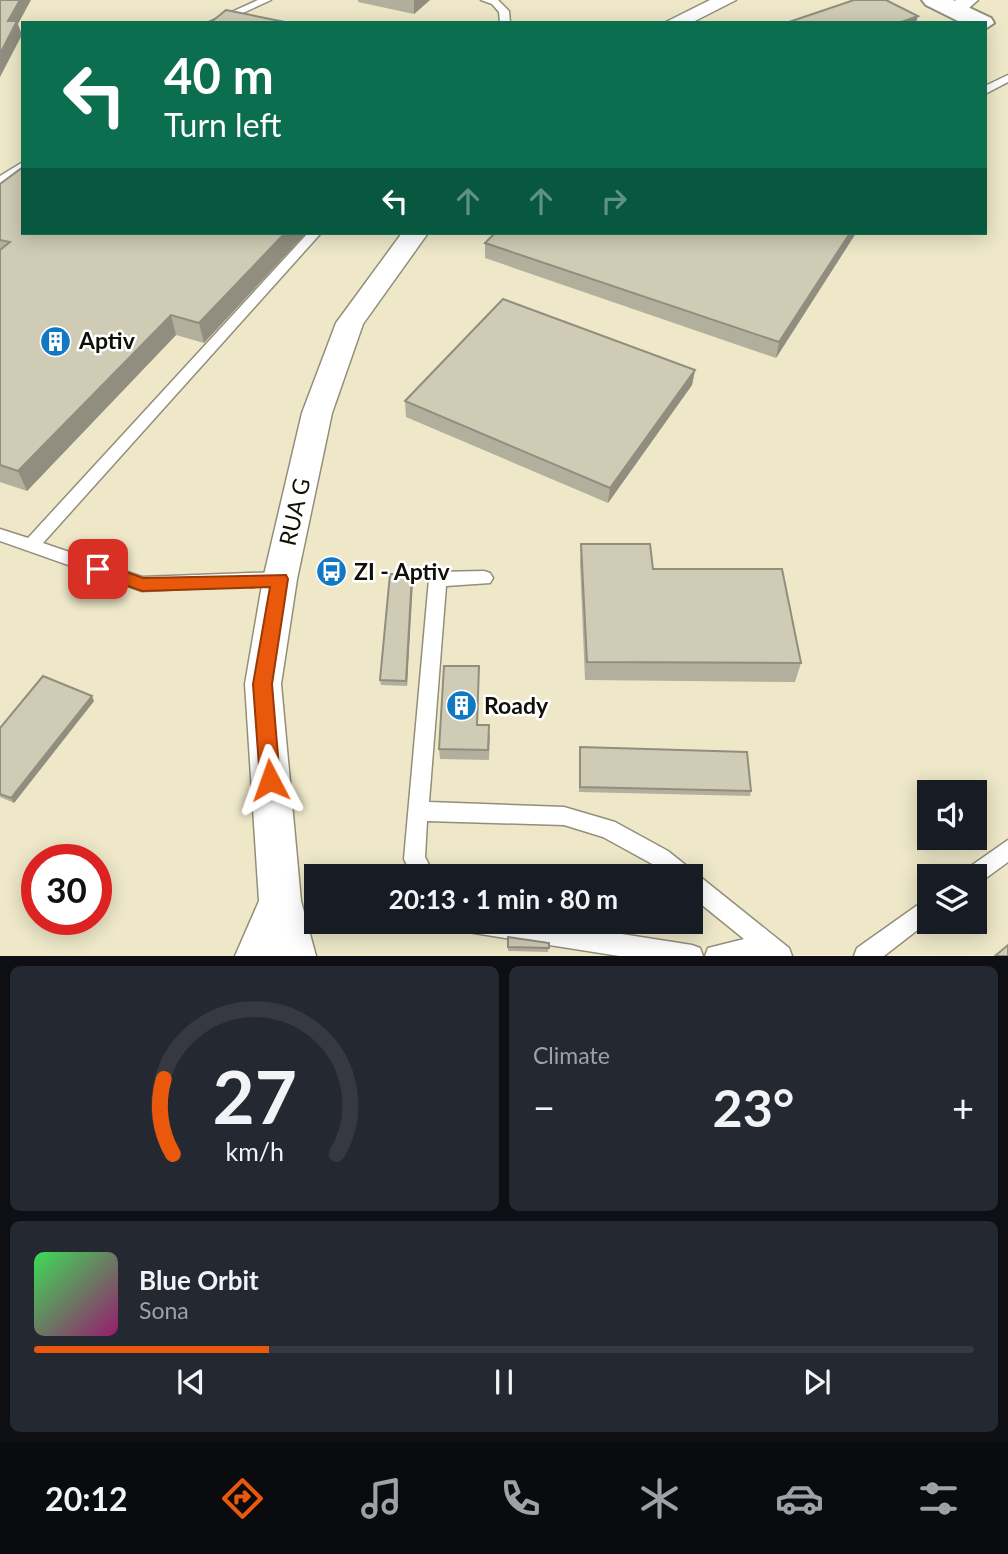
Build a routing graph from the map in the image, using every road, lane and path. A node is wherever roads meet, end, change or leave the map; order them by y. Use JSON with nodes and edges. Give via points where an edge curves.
{"nodes":[{"id":1,"x":266,"y":0,"type":"edge"},
{"id":2,"x":486,"y":0,"type":"edge"},
{"id":3,"x":726,"y":0,"type":"edge"},
{"id":4,"x":952,"y":3,"type":"edge"},
{"id":5,"x":217,"y":21,"type":"edge"},
{"id":6,"x":505,"y":21,"type":"edge"},
{"id":7,"x":679,"y":21,"type":"edge"},
{"id":8,"x":981,"y":21,"type":"edge"},
{"id":9,"x":987,"y":24,"type":"edge"},
{"id":10,"x":1008,"y":35,"type":"edge"},
{"id":11,"x":1008,"y":78,"type":"edge"},
{"id":12,"x":987,"y":90,"type":"edge"},
{"id":13,"x":21,"y":166,"type":"edge"},
{"id":14,"x":0,"y":182,"type":"edge"},
{"id":15,"x":313,"y":235,"type":"edge"},
{"id":16,"x":414,"y":235,"type":"edge"},
{"id":17,"x":0,"y":535,"type":"edge"},
{"id":18,"x":32,"y":545,"type":"junction"},
{"id":19,"x":484,"y":578,"type":"dead end"},
{"id":20,"x":279,"y":579,"type":"junction"},
{"id":21,"x":418,"y":811,"type":"junction"},
{"id":22,"x":1008,"y":850,"type":"edge"},
{"id":23,"x":417,"y":864,"type":"edge"},
{"id":24,"x":669,"y":864,"type":"edge"},
{"id":25,"x":987,"y":866,"type":"edge"},
{"id":26,"x":703,"y":892,"type":"edge"},
{"id":27,"x":280,"y":901,"type":"junction"},
{"id":28,"x":917,"y":917,"type":"edge"},
{"id":29,"x":551,"y":934,"type":"edge"},
{"id":30,"x":775,"y":950,"type":"edge"},
{"id":31,"x":257,"y":956,"type":"edge"},
{"id":32,"x":294,"y":956,"type":"edge"},
{"id":33,"x":692,"y":956,"type":"edge"},
{"id":34,"x":716,"y":956,"type":"edge"},
{"id":35,"x":865,"y":956,"type":"edge"}],
"edges":[{"from":1,"to":5,"type":"lane"},
{"from":2,"to":6,"type":"lane","via":[[504,11]]},
{"from":3,"to":7,"type":"street"},
{"from":4,"to":8,"type":"street"},
{"from":9,"to":10,"type":"street"},
{"from":11,"to":12,"type":"lane"},
{"from":13,"to":14,"type":"lane"},
{"from":15,"to":18,"type":"lane"},
{"from":16,"to":20,"type":"street","name":"RUA G","via":[[350,323],[317,414]]},
{"from":17,"to":18,"type":"lane"},
{"from":18,"to":20,"type":"lane","via":[[142,584]]},
{"from":19,"to":21,"type":"lane","via":[[438,579]]},
{"from":20,"to":27,"type":"street","name":"RUA G","via":[[263,684]]},
{"from":21,"to":23,"type":"lane"},
{"from":21,"to":24,"type":"lane","via":[[564,816],[608,829]]},
{"from":22,"to":25,"type":"lane"},
{"from":26,"to":30,"type":"lane"},
{"from":27,"to":31,"type":"street"},
{"from":27,"to":32,"type":"street","name":"RUA G"},
{"from":28,"to":35,"type":"lane"},
{"from":29,"to":33,"type":"lane"},
{"from":30,"to":34,"type":"lane"}]}
